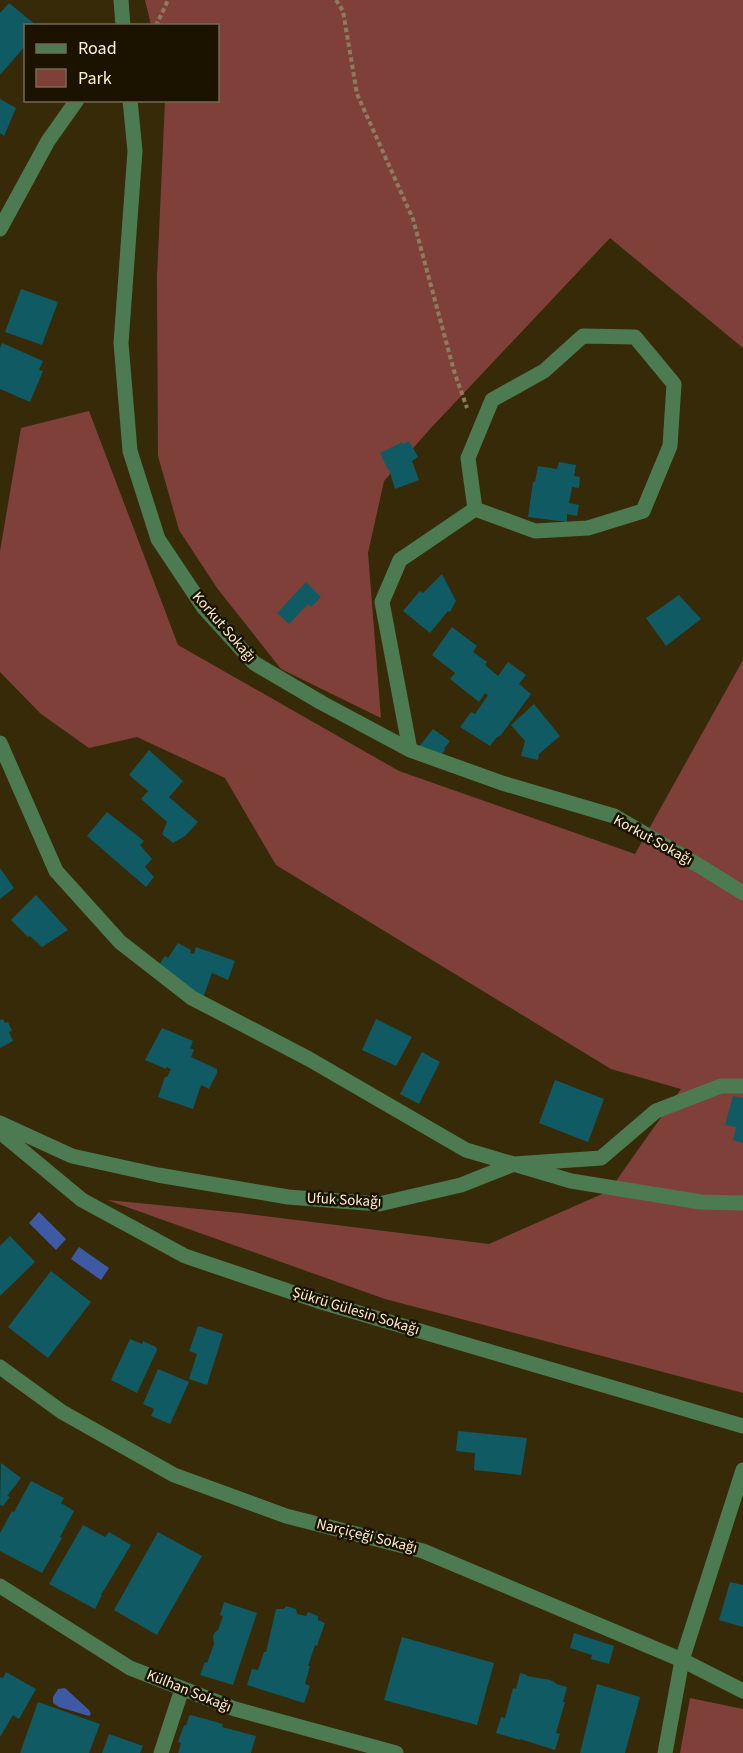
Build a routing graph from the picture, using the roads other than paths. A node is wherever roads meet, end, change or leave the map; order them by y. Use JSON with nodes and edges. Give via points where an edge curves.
{"nodes":[{"id":1,"x":121,"y":0,"type":"edge"},
{"id":2,"x":123,"y":24,"type":"edge"},
{"id":3,"x":76,"y":102,"type":"edge"},
{"id":4,"x":130,"y":102,"type":"edge"},
{"id":5,"x":0,"y":229,"type":"edge"},
{"id":6,"x":475,"y":509,"type":"junction"},
{"id":7,"x":0,"y":744,"type":"edge"},
{"id":8,"x":410,"y":750,"type":"junction"},
{"id":9,"x":743,"y":893,"type":"edge"},
{"id":10,"x":743,"y":1086,"type":"edge"},
{"id":11,"x":0,"y":1124,"type":"edge"},
{"id":12,"x":0,"y":1132,"type":"edge"},
{"id":13,"x":514,"y":1164,"type":"junction"},
{"id":14,"x":743,"y":1203,"type":"edge"},
{"id":15,"x":0,"y":1367,"type":"edge"},
{"id":16,"x":743,"y":1426,"type":"edge"},
{"id":17,"x":743,"y":1470,"type":"edge"},
{"id":18,"x":0,"y":1586,"type":"edge"},
{"id":19,"x":682,"y":1660,"type":"junction"},
{"id":20,"x":182,"y":1689,"type":"junction"},
{"id":21,"x":743,"y":1691,"type":"edge"},
{"id":22,"x":161,"y":1753,"type":"edge"},
{"id":23,"x":396,"y":1753,"type":"edge"},
{"id":24,"x":665,"y":1753,"type":"edge"}],
"edges":[{"from":1,"to":2,"type":"street"},
{"from":3,"to":5,"type":"street","via":[[48,141]]},
{"from":4,"to":8,"type":"street","name":"Korkut Sokağı","via":[[135,151],[121,343],[130,451],[158,539],[204,608],[254,663]]},
{"from":6,"to":6,"type":"street","via":[[468,458],[492,400],[544,370],[583,336],[635,337],[674,384],[670,446],[643,511],[588,528],[535,531]]},
{"from":6,"to":8,"type":"street","via":[[400,560],[382,602]]},
{"from":7,"to":13,"type":"street","via":[[56,871],[120,942],[192,998],[309,1059],[466,1150]]},
{"from":8,"to":9,"type":"street","name":"Korkut Sokağı","via":[[502,783],[614,816]]},
{"from":10,"to":13,"type":"street","name":"Ufuk Sokağı","via":[[721,1086],[656,1111],[601,1158]]},
{"from":11,"to":13,"type":"street","name":"Ufuk Sokağı","via":[[72,1156],[288,1197],[379,1204],[461,1185]]},
{"from":12,"to":16,"type":"street","name":"Şükrü Gülesin Sokağı","via":[[82,1200],[185,1256],[318,1301]]},
{"from":13,"to":14,"type":"street","via":[[571,1181],[701,1202]]},
{"from":15,"to":19,"type":"street","name":"Narçiçeği Sokağı","via":[[62,1412],[174,1475],[286,1516],[423,1551]]},
{"from":17,"to":19,"type":"street"},
{"from":18,"to":20,"type":"street","name":"Külhan Sokağı","via":[[130,1668]]},
{"from":19,"to":21,"type":"street","name":"Narçiçeği Sokağı"},
{"from":19,"to":24,"type":"street"},
{"from":20,"to":22,"type":"street"},
{"from":20,"to":23,"type":"street","name":"Külhan Sokağı","via":[[235,1709]]}]}
